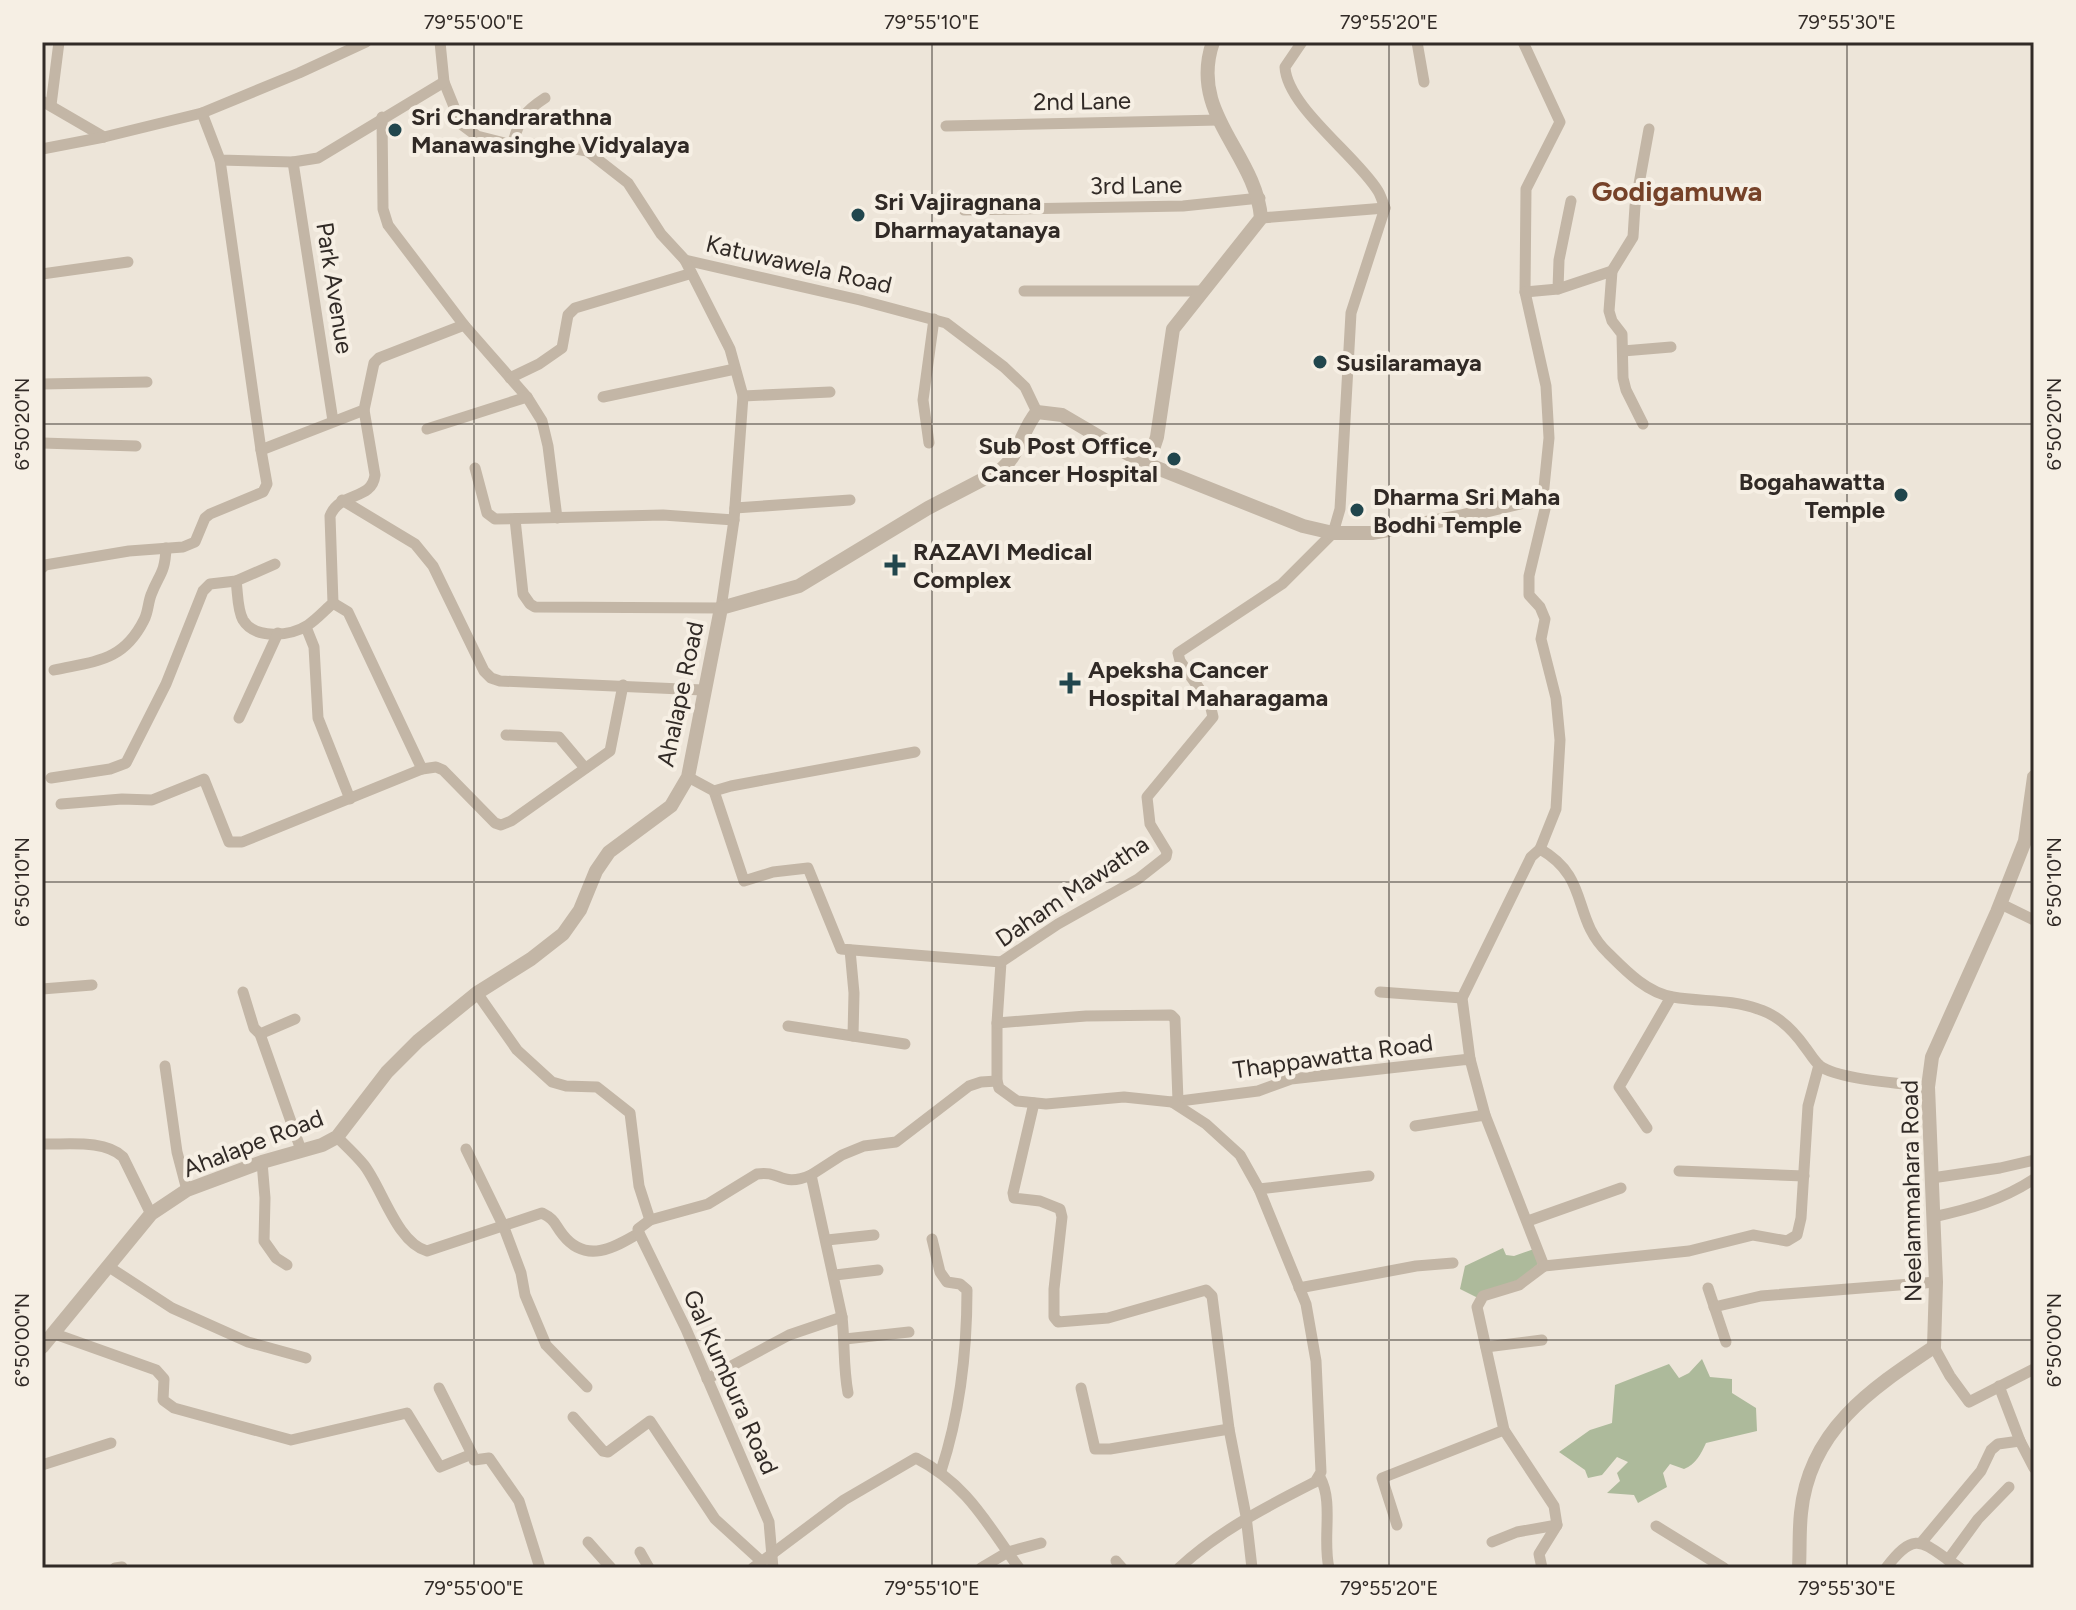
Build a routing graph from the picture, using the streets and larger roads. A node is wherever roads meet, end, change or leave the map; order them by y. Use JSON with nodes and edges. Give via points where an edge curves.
{"nodes":[{"id":1,"x":59,"y":42,"type":"edge"},
{"id":2,"x":366,"y":42,"type":"edge"},
{"id":3,"x":440,"y":42,"type":"edge"},
{"id":4,"x":1213,"y":42,"type":"edge"},
{"id":5,"x":1302,"y":42,"type":"edge"},
{"id":6,"x":1417,"y":42,"type":"edge"},
{"id":7,"x":1523,"y":42,"type":"edge"},
{"id":8,"x":444,"y":82,"type":"junction"},
{"id":9,"x":1424,"y":82,"type":"dead end"},
{"id":10,"x":545,"y":98,"type":"dead end"},
{"id":11,"x":47,"y":103,"type":"edge"},
{"id":12,"x":202,"y":113,"type":"junction"},
{"id":13,"x":382,"y":117,"type":"junction"},
{"id":14,"x":1219,"y":120,"type":"junction"},
{"id":15,"x":946,"y":126,"type":"dead end"},
{"id":16,"x":1649,"y":129,"type":"dead end"},
{"id":17,"x":104,"y":137,"type":"junction"},
{"id":18,"x":512,"y":145,"type":"junction"},
{"id":19,"x":42,"y":149,"type":"edge"},
{"id":20,"x":220,"y":160,"type":"junction"},
{"id":21,"x":293,"y":162,"type":"junction"},
{"id":22,"x":1260,"y":198,"type":"junction"},
{"id":23,"x":1571,"y":201,"type":"dead end"},
{"id":24,"x":1385,"y":208,"type":"junction"},
{"id":25,"x":964,"y":210,"type":"dead end"},
{"id":26,"x":1261,"y":218,"type":"junction"},
{"id":27,"x":685,"y":260,"type":"junction"},
{"id":28,"x":128,"y":262,"type":"dead end"},
{"id":29,"x":1612,"y":271,"type":"junction"},
{"id":30,"x":42,"y":274,"type":"edge"},
{"id":31,"x":689,"y":274,"type":"junction"},
{"id":32,"x":1558,"y":289,"type":"junction"},
{"id":33,"x":1024,"y":291,"type":"dead end"},
{"id":34,"x":1203,"y":291,"type":"junction"},
{"id":35,"x":1525,"y":292,"type":"junction"},
{"id":36,"x":934,"y":319,"type":"junction"},
{"id":37,"x":464,"y":325,"type":"junction"},
{"id":38,"x":1671,"y":347,"type":"dead end"},
{"id":39,"x":1623,"y":351,"type":"junction"},
{"id":40,"x":735,"y":369,"type":"junction"},
{"id":41,"x":510,"y":378,"type":"junction"},
{"id":42,"x":147,"y":382,"type":"dead end"},
{"id":43,"x":42,"y":384,"type":"edge"},
{"id":44,"x":830,"y":392,"type":"dead end"},
{"id":45,"x":743,"y":396,"type":"junction"},
{"id":46,"x":527,"y":397,"type":"junction"},
{"id":47,"x":603,"y":397,"type":"dead end"},
{"id":48,"x":364,"y":410,"type":"junction"},
{"id":49,"x":1037,"y":412,"type":"junction"},
{"id":50,"x":333,"y":421,"type":"junction"},
{"id":51,"x":1643,"y":424,"type":"dead end"},
{"id":52,"x":427,"y":429,"type":"dead end"},
{"id":53,"x":42,"y":443,"type":"edge"},
{"id":54,"x":929,"y":443,"type":"dead end"},
{"id":55,"x":136,"y":446,"type":"dead end"},
{"id":56,"x":261,"y":450,"type":"junction"},
{"id":57,"x":1142,"y":462,"type":"junction"},
{"id":58,"x":475,"y":468,"type":"dead end"},
{"id":59,"x":1543,"y":497,"type":"junction"},
{"id":60,"x":342,"y":500,"type":"junction"},
{"id":61,"x":850,"y":500,"type":"dead end"},
{"id":62,"x":734,"y":514,"type":"junction"},
{"id":63,"x":557,"y":518,"type":"junction"},
{"id":64,"x":515,"y":519,"type":"junction"},
{"id":65,"x":1333,"y":533,"type":"junction"},
{"id":66,"x":166,"y":548,"type":"junction"},
{"id":67,"x":275,"y":564,"type":"dead end"},
{"id":68,"x":42,"y":568,"type":"edge"},
{"id":69,"x":236,"y":581,"type":"junction"},
{"id":70,"x":333,"y":603,"type":"junction"},
{"id":71,"x":721,"y":608,"type":"junction"},
{"id":72,"x":306,"y":627,"type":"junction"},
{"id":73,"x":278,"y":633,"type":"junction"},
{"id":74,"x":54,"y":670,"type":"dead end"},
{"id":75,"x":623,"y":685,"type":"junction"},
{"id":76,"x":703,"y":690,"type":"junction"},
{"id":77,"x":239,"y":718,"type":"dead end"},
{"id":78,"x":506,"y":735,"type":"dead end"},
{"id":79,"x":915,"y":752,"type":"dead end"},
{"id":80,"x":585,"y":768,"type":"junction"},
{"id":81,"x":422,"y":769,"type":"junction"},
{"id":82,"x":688,"y":777,"type":"junction"},
{"id":83,"x":2034,"y":777,"type":"edge"},
{"id":84,"x":51,"y":778,"type":"dead end"},
{"id":85,"x":714,"y":791,"type":"junction"},
{"id":86,"x":350,"y":799,"type":"junction"},
{"id":87,"x":61,"y":804,"type":"dead end"},
{"id":88,"x":2030,"y":843,"type":"edge"},
{"id":89,"x":1540,"y":849,"type":"junction"},
{"id":90,"x":2001,"y":904,"type":"junction"},
{"id":91,"x":2034,"y":920,"type":"edge"},
{"id":92,"x":850,"y":950,"type":"junction"},
{"id":93,"x":1001,"y":962,"type":"junction"},
{"id":94,"x":92,"y":985,"type":"dead end"},
{"id":95,"x":42,"y":989,"type":"edge"},
{"id":96,"x":243,"y":992,"type":"dead end"},
{"id":97,"x":1380,"y":992,"type":"dead end"},
{"id":98,"x":477,"y":993,"type":"junction"},
{"id":99,"x":1671,"y":997,"type":"junction"},
{"id":100,"x":1462,"y":998,"type":"junction"},
{"id":101,"x":295,"y":1019,"type":"dead end"},
{"id":102,"x":997,"y":1023,"type":"junction"},
{"id":103,"x":788,"y":1026,"type":"dead end"},
{"id":104,"x":260,"y":1034,"type":"junction"},
{"id":105,"x":853,"y":1036,"type":"junction"},
{"id":106,"x":905,"y":1044,"type":"dead end"},
{"id":107,"x":1470,"y":1059,"type":"junction"},
{"id":108,"x":1819,"y":1065,"type":"junction"},
{"id":109,"x":165,"y":1066,"type":"dead end"},
{"id":110,"x":997,"y":1081,"type":"junction"},
{"id":111,"x":1928,"y":1087,"type":"junction"},
{"id":112,"x":1175,"y":1101,"type":"junction"},
{"id":113,"x":1034,"y":1103,"type":"junction"},
{"id":114,"x":1485,"y":1115,"type":"junction"},
{"id":115,"x":1415,"y":1126,"type":"dead end"},
{"id":116,"x":1647,"y":1128,"type":"dead end"},
{"id":117,"x":337,"y":1137,"type":"junction"},
{"id":118,"x":42,"y":1144,"type":"edge"},
{"id":119,"x":466,"y":1149,"type":"dead end"},
{"id":120,"x":301,"y":1150,"type":"junction"},
{"id":121,"x":2034,"y":1160,"type":"edge"},
{"id":122,"x":262,"y":1162,"type":"junction"},
{"id":123,"x":1679,"y":1171,"type":"dead end"},
{"id":124,"x":811,"y":1175,"type":"junction"},
{"id":125,"x":1369,"y":1176,"type":"dead end"},
{"id":126,"x":1804,"y":1176,"type":"junction"},
{"id":127,"x":1932,"y":1178,"type":"junction"},
{"id":128,"x":2034,"y":1179,"type":"edge"},
{"id":129,"x":1621,"y":1188,"type":"dead end"},
{"id":130,"x":1259,"y":1189,"type":"junction"},
{"id":131,"x":187,"y":1190,"type":"junction"},
{"id":132,"x":151,"y":1214,"type":"junction"},
{"id":133,"x":1933,"y":1217,"type":"junction"},
{"id":134,"x":650,"y":1220,"type":"junction"},
{"id":135,"x":1528,"y":1221,"type":"junction"},
{"id":136,"x":503,"y":1225,"type":"junction"},
{"id":137,"x":639,"y":1233,"type":"junction"},
{"id":138,"x":874,"y":1235,"type":"dead end"},
{"id":139,"x":932,"y":1239,"type":"dead end"},
{"id":140,"x":827,"y":1240,"type":"junction"},
{"id":141,"x":1453,"y":1263,"type":"dead end"},
{"id":142,"x":287,"y":1265,"type":"dead end"},
{"id":143,"x":1544,"y":1266,"type":"junction"},
{"id":144,"x":109,"y":1267,"type":"junction"},
{"id":145,"x":878,"y":1270,"type":"dead end"},
{"id":146,"x":835,"y":1275,"type":"junction"},
{"id":147,"x":1936,"y":1282,"type":"junction"},
{"id":148,"x":1299,"y":1288,"type":"junction"},
{"id":149,"x":1708,"y":1288,"type":"dead end"},
{"id":150,"x":1714,"y":1307,"type":"junction"},
{"id":151,"x":842,"y":1317,"type":"junction"},
{"id":152,"x":909,"y":1332,"type":"dead end"},
{"id":153,"x":55,"y":1334,"type":"junction"},
{"id":154,"x":845,"y":1339,"type":"junction"},
{"id":155,"x":1542,"y":1340,"type":"dead end"},
{"id":156,"x":1726,"y":1342,"type":"dead end"},
{"id":157,"x":42,"y":1347,"type":"edge"},
{"id":158,"x":1486,"y":1347,"type":"junction"},
{"id":159,"x":1934,"y":1347,"type":"junction"},
{"id":160,"x":306,"y":1358,"type":"dead end"},
{"id":161,"x":2034,"y":1369,"type":"edge"},
{"id":162,"x":707,"y":1379,"type":"junction"},
{"id":163,"x":1999,"y":1386,"type":"junction"},
{"id":164,"x":587,"y":1387,"type":"dead end"},
{"id":165,"x":439,"y":1388,"type":"dead end"},
{"id":166,"x":1081,"y":1388,"type":"dead end"},
{"id":167,"x":848,"y":1393,"type":"dead end"},
{"id":168,"x":573,"y":1417,"type":"dead end"},
{"id":169,"x":1229,"y":1429,"type":"junction"},
{"id":170,"x":1504,"y":1430,"type":"junction"},
{"id":171,"x":2020,"y":1441,"type":"junction"},
{"id":172,"x":111,"y":1443,"type":"dead end"},
{"id":173,"x":472,"y":1454,"type":"junction"},
{"id":174,"x":42,"y":1465,"type":"edge"},
{"id":175,"x":2034,"y":1468,"type":"edge"},
{"id":176,"x":941,"y":1471,"type":"junction"},
{"id":177,"x":1320,"y":1477,"type":"junction"},
{"id":178,"x":2009,"y":1487,"type":"dead end"},
{"id":179,"x":1246,"y":1516,"type":"junction"},
{"id":180,"x":1397,"y":1525,"type":"dead end"},
{"id":181,"x":1557,"y":1525,"type":"junction"},
{"id":182,"x":1656,"y":1526,"type":"dead end"},
{"id":183,"x":588,"y":1542,"type":"dead end"},
{"id":184,"x":1492,"y":1542,"type":"dead end"},
{"id":185,"x":1041,"y":1543,"type":"dead end"},
{"id":186,"x":1921,"y":1543,"type":"junction"},
{"id":187,"x":640,"y":1552,"type":"dead end"},
{"id":188,"x":1008,"y":1552,"type":"junction"},
{"id":189,"x":771,"y":1553,"type":"junction"},
{"id":190,"x":1948,"y":1560,"type":"junction"},
{"id":191,"x":757,"y":1565,"type":"edge"},
{"id":192,"x":540,"y":1568,"type":"edge"},
{"id":193,"x":611,"y":1568,"type":"edge"},
{"id":194,"x":649,"y":1568,"type":"edge"},
{"id":195,"x":773,"y":1568,"type":"edge"},
{"id":196,"x":981,"y":1568,"type":"edge"},
{"id":197,"x":1019,"y":1568,"type":"edge"},
{"id":198,"x":1179,"y":1568,"type":"edge"},
{"id":199,"x":1252,"y":1568,"type":"edge"},
{"id":200,"x":1329,"y":1568,"type":"edge"},
{"id":201,"x":1542,"y":1568,"type":"edge"},
{"id":202,"x":1724,"y":1568,"type":"edge"},
{"id":203,"x":1799,"y":1568,"type":"edge"},
{"id":204,"x":1886,"y":1568,"type":"edge"},
{"id":205,"x":1960,"y":1568,"type":"edge"}],
"edges":[{"from":1,"to":11,"type":"street"},
{"from":2,"to":12,"type":"street"},
{"from":3,"to":8,"type":"street","name":"Katuwawela Road"},
{"from":4,"to":14,"type":"street","via":[[1206,75]]},
{"from":5,"to":24,"type":"street","via":[[1285,67],[1288,83],[1377,190]]},
{"from":6,"to":9,"type":"street"},
{"from":7,"to":35,"type":"street","via":[[1560,122],[1526,189]]},
{"from":8,"to":13,"type":"street"},
{"from":8,"to":18,"type":"street","name":"Katuwawela Road","via":[[461,124],[477,136]]},
{"from":10,"to":18,"type":"street","via":[[520,119]]},
{"from":11,"to":17,"type":"street"},
{"from":12,"to":17,"type":"street"},
{"from":12,"to":20,"type":"street"},
{"from":13,"to":21,"type":"street","via":[[318,158]]},
{"from":13,"to":37,"type":"street","via":[[383,209],[388,225]]},
{"from":14,"to":15,"type":"street","name":"2nd Lane"},
{"from":14,"to":22,"type":"street"},
{"from":16,"to":29,"type":"street","via":[[1633,237]]},
{"from":17,"to":19,"type":"street"},
{"from":18,"to":27,"type":"street","name":"Katuwawela Road","via":[[587,151],[628,183]]},
{"from":20,"to":21,"type":"street"},
{"from":20,"to":56,"type":"street"},
{"from":21,"to":50,"type":"street","name":"Park Avenue"},
{"from":22,"to":25,"type":"street","name":"3rd Lane","via":[[1183,206]]},
{"from":22,"to":26,"type":"street"},
{"from":23,"to":32,"type":"street"},
{"from":24,"to":26,"type":"street"},
{"from":24,"to":65,"type":"street","via":[[1351,313],[1340,509]]},
{"from":26,"to":34,"type":"street"},
{"from":27,"to":31,"type":"street"},
{"from":27,"to":36,"type":"street","name":"Katuwawela Road"},
{"from":28,"to":30,"type":"street"},
{"from":29,"to":32,"type":"street"},
{"from":29,"to":39,"type":"street","via":[[1609,311],[1622,334]]},
{"from":31,"to":40,"type":"street","via":[[730,349]]},
{"from":31,"to":41,"type":"street","via":[[575,308],[568,315],[562,348]]},
{"from":32,"to":35,"type":"street"},
{"from":33,"to":34,"type":"street"},
{"from":34,"to":57,"type":"street","via":[[1173,329],[1157,437]]},
{"from":35,"to":59,"type":"street","via":[[1546,386],[1549,438]]},
{"from":36,"to":49,"type":"street","name":"Katuwawela Road","via":[[1004,367],[1025,387]]},
{"from":36,"to":54,"type":"street","via":[[923,400]]},
{"from":37,"to":41,"type":"street"},
{"from":37,"to":48,"type":"street","via":[[379,358]]},
{"from":38,"to":39,"type":"street"},
{"from":39,"to":51,"type":"street","via":[[1626,390]]},
{"from":40,"to":45,"type":"street"},
{"from":40,"to":47,"type":"street"},
{"from":41,"to":46,"type":"street"},
{"from":42,"to":43,"type":"street"},
{"from":44,"to":45,"type":"street"},
{"from":45,"to":62,"type":"street"},
{"from":46,"to":52,"type":"street"},
{"from":46,"to":63,"type":"street","via":[[542,421]]},
{"from":48,"to":50,"type":"street"},
{"from":48,"to":60,"type":"street","via":[[374,484]]},
{"from":49,"to":57,"type":"street","via":[[1062,415]]},
{"from":49,"to":71,"type":"street","name":"Ahalape Road","via":[[1015,455],[999,471],[799,586]]},
{"from":50,"to":56,"type":"street"},
{"from":53,"to":55,"type":"street"},
{"from":56,"to":66,"type":"street","via":[[267,484],[263,492],[210,514],[195,542]]},
{"from":57,"to":65,"type":"street"},
{"from":58,"to":64,"type":"street","via":[[487,513],[495,519]]},
{"from":59,"to":65,"type":"street","via":[[1372,533]]},
{"from":59,"to":89,"type":"street","via":[[1529,595],[1545,619],[1541,639],[1560,740],[1556,809]]},
{"from":60,"to":70,"type":"street","via":[[330,516]]},
{"from":60,"to":75,"type":"street","via":[[415,544],[433,566],[491,678]]},
{"from":61,"to":62,"type":"street"},
{"from":62,"to":63,"type":"street"},
{"from":62,"to":71,"type":"street"},
{"from":63,"to":64,"type":"street"},
{"from":64,"to":71,"type":"street","via":[[523,594],[535,607]]},
{"from":65,"to":93,"type":"street","name":"Daham Mawatha","via":[[1282,584],[1178,653],[1213,717],[1147,797],[1150,824],[1166,857]]},
{"from":66,"to":68,"type":"street"},
{"from":66,"to":74,"type":"street","via":[[165,568],[144,620],[123,648],[110,658]]},
{"from":67,"to":69,"type":"street"},
{"from":69,"to":73,"type":"street","via":[[247,626],[261,634]]},
{"from":69,"to":84,"type":"street","via":[[210,584],[203,591],[166,684],[126,763]]},
{"from":70,"to":72,"type":"street"},
{"from":70,"to":81,"type":"street","via":[[348,612]]},
{"from":71,"to":76,"type":"street","name":"Ahalape Road"},
{"from":72,"to":73,"type":"street"},
{"from":72,"to":86,"type":"street","via":[[314,647],[318,718]]},
{"from":73,"to":77,"type":"street"},
{"from":75,"to":76,"type":"street"},
{"from":75,"to":80,"type":"street","via":[[610,751]]},
{"from":76,"to":82,"type":"street","name":"Ahalape Road"},
{"from":78,"to":80,"type":"street","via":[[559,737]]},
{"from":79,"to":85,"type":"street"},
{"from":80,"to":81,"type":"street","via":[[501,825],[443,770]]},
{"from":81,"to":86,"type":"street"},
{"from":82,"to":85,"type":"street"},
{"from":82,"to":98,"type":"street","name":"Ahalape Road","via":[[671,806],[609,852],[563,934]]},
{"from":83,"to":88,"type":"street","name":"Neelammahara Road"},
{"from":85,"to":92,"type":"street","via":[[744,881],[808,868],[841,949]]},
{"from":86,"to":87,"type":"street","via":[[242,842],[229,842],[204,779],[152,800]]},
{"from":88,"to":90,"type":"street","name":"Neelammahara Road"},
{"from":89,"to":99,"type":"street","via":[[1558,859],[1576,885],[1588,925],[1604,949],[1638,981]]},
{"from":89,"to":100,"type":"street","via":[[1531,857]]},
{"from":90,"to":91,"type":"street"},
{"from":90,"to":111,"type":"street","name":"Neelammahara Road","via":[[1932,1057]]},
{"from":92,"to":93,"type":"street"},
{"from":92,"to":105,"type":"street"},
{"from":93,"to":102,"type":"street","name":"Daham Mawatha"},
{"from":94,"to":95,"type":"street"},
{"from":96,"to":104,"type":"street"},
{"from":97,"to":100,"type":"street"},
{"from":98,"to":117,"type":"street","name":"Ahalape Road","via":[[397,1062]]},
{"from":98,"to":134,"type":"street","via":[[517,1050],[552,1082],[597,1087],[630,1113],[639,1186]]},
{"from":99,"to":108,"type":"street","via":[[1725,1000],[1761,1009],[1790,1027]]},
{"from":99,"to":116,"type":"street","via":[[1619,1087]]},
{"from":100,"to":107,"type":"street"},
{"from":101,"to":104,"type":"street"},
{"from":102,"to":110,"type":"street","name":"Daham Mawatha"},
{"from":102,"to":112,"type":"street","via":[[1171,1015]]},
{"from":103,"to":105,"type":"street"},
{"from":104,"to":120,"type":"street"},
{"from":105,"to":106,"type":"street"},
{"from":107,"to":112,"type":"street","name":"Thappawatta Road","via":[[1291,1079],[1258,1091]]},
{"from":107,"to":114,"type":"street","name":"Thappawatta Road"},
{"from":108,"to":111,"type":"street","via":[[1838,1074]]},
{"from":108,"to":126,"type":"street","via":[[1808,1106]]},
{"from":109,"to":131,"type":"street"},
{"from":110,"to":113,"type":"street","via":[[1006,1096]]},
{"from":110,"to":124,"type":"street","via":[[969,1086],[896,1142],[864,1146]]},
{"from":111,"to":127,"type":"street","name":"Neelammahara Road"},
{"from":112,"to":113,"type":"street","via":[[1124,1097]]},
{"from":112,"to":130,"type":"street","via":[[1240,1155]]},
{"from":113,"to":169,"type":"street","via":[[1013,1193],[1014,1198],[1060,1209],[1054,1317],[1065,1323],[1108,1318],[1206,1290],[1212,1296]]},
{"from":114,"to":115,"type":"street"},
{"from":114,"to":135,"type":"street","name":"Thappawatta Road"},
{"from":117,"to":120,"type":"street","name":"Ahalape Road"},
{"from":117,"to":136,"type":"street","via":[[365,1165],[418,1249],[455,1244]]},
{"from":118,"to":132,"type":"street","via":[[116,1150]]},
{"from":119,"to":136,"type":"street"},
{"from":120,"to":122,"type":"street","name":"Ahalape Road"},
{"from":121,"to":127,"type":"street"},
{"from":122,"to":131,"type":"street","name":"Ahalape Road"},
{"from":122,"to":142,"type":"street","via":[[264,1241]]},
{"from":123,"to":126,"type":"street"},
{"from":124,"to":134,"type":"street","via":[[795,1182],[757,1174],[708,1204]]},
{"from":124,"to":140,"type":"street"},
{"from":125,"to":130,"type":"street"},
{"from":126,"to":143,"type":"street","via":[[1797,1235],[1787,1241],[1753,1235],[1689,1251]]},
{"from":127,"to":133,"type":"street","name":"Neelammahara Road"},
{"from":128,"to":133,"type":"street","via":[[1996,1200]]},
{"from":129,"to":135,"type":"street"},
{"from":130,"to":148,"type":"street"},
{"from":131,"to":132,"type":"street","name":"Ahalape Road"},
{"from":132,"to":144,"type":"street","name":"Ahalape Road"},
{"from":133,"to":147,"type":"street","name":"Neelammahara Road"},
{"from":134,"to":137,"type":"street"},
{"from":135,"to":143,"type":"street","name":"Thappawatta Road"},
{"from":136,"to":137,"type":"street","via":[[542,1213],[554,1219],[576,1248],[596,1253]]},
{"from":136,"to":164,"type":"street","via":[[546,1345]]},
{"from":137,"to":162,"type":"street","name":"Gal Kumbura Road"},
{"from":138,"to":140,"type":"street"},
{"from":139,"to":176,"type":"street","via":[[940,1272],[947,1282],[967,1290],[967,1343]]},
{"from":140,"to":146,"type":"street"},
{"from":141,"to":148,"type":"street"},
{"from":143,"to":158,"type":"street","via":[[1519,1285],[1483,1296],[1477,1307]]},
{"from":144,"to":153,"type":"street","name":"Ahalape Road"},
{"from":144,"to":160,"type":"street","via":[[172,1308],[248,1342]]},
{"from":145,"to":146,"type":"street"},
{"from":146,"to":151,"type":"street"},
{"from":147,"to":150,"type":"street","via":[[1761,1296]]},
{"from":147,"to":159,"type":"street","name":"Neelammahara Road"},
{"from":148,"to":177,"type":"street","via":[[1314,1341]]},
{"from":149,"to":150,"type":"street"},
{"from":150,"to":156,"type":"street"},
{"from":151,"to":154,"type":"street"},
{"from":151,"to":162,"type":"street","via":[[789,1335]]},
{"from":152,"to":154,"type":"street"},
{"from":153,"to":157,"type":"street","name":"Ahalape Road"},
{"from":153,"to":173,"type":"street","via":[[156,1370],[164,1379],[163,1400],[174,1408],[291,1440],[407,1413],[440,1467]]},
{"from":154,"to":167,"type":"street","via":[[842,1362]]},
{"from":155,"to":158,"type":"street"},
{"from":158,"to":170,"type":"street"},
{"from":159,"to":163,"type":"street","via":[[1969,1402]]},
{"from":159,"to":203,"type":"street","via":[[1850,1409],[1817,1454],[1801,1511]]},
{"from":161,"to":163,"type":"street"},
{"from":162,"to":189,"type":"street","name":"Gal Kumbura Road","via":[[769,1522]]},
{"from":163,"to":171,"type":"street"},
{"from":165,"to":173,"type":"street"},
{"from":166,"to":169,"type":"street","via":[[1095,1449]]},
{"from":168,"to":191,"type":"street","via":[[608,1452],[650,1421],[715,1519]]},
{"from":169,"to":179,"type":"street"},
{"from":170,"to":180,"type":"street","via":[[1382,1478]]},
{"from":170,"to":181,"type":"street","via":[[1554,1506]]},
{"from":171,"to":175,"type":"street"},
{"from":171,"to":186,"type":"street","via":[[1991,1450],[1981,1471]]},
{"from":172,"to":174,"type":"street"},
{"from":173,"to":192,"type":"street","via":[[474,1460],[489,1458],[519,1501]]},
{"from":176,"to":188,"type":"street","via":[[975,1505]]},
{"from":176,"to":189,"type":"street","via":[[916,1458],[844,1500]]},
{"from":177,"to":179,"type":"street"},
{"from":177,"to":200,"type":"street"},
{"from":178,"to":190,"type":"street"},
{"from":179,"to":198,"type":"street"},
{"from":179,"to":199,"type":"street"},
{"from":181,"to":184,"type":"street"},
{"from":181,"to":201,"type":"street","via":[[1539,1554]]},
{"from":182,"to":202,"type":"street"},
{"from":183,"to":193,"type":"street"},
{"from":185,"to":188,"type":"street"},
{"from":186,"to":190,"type":"street"},
{"from":186,"to":204,"type":"street","via":[[1901,1548]]},
{"from":187,"to":194,"type":"street"},
{"from":188,"to":196,"type":"street"},
{"from":188,"to":197,"type":"street"},
{"from":189,"to":191,"type":"street"},
{"from":189,"to":195,"type":"street","name":"Gal Kumbura Road"},
{"from":190,"to":205,"type":"street"}]}
